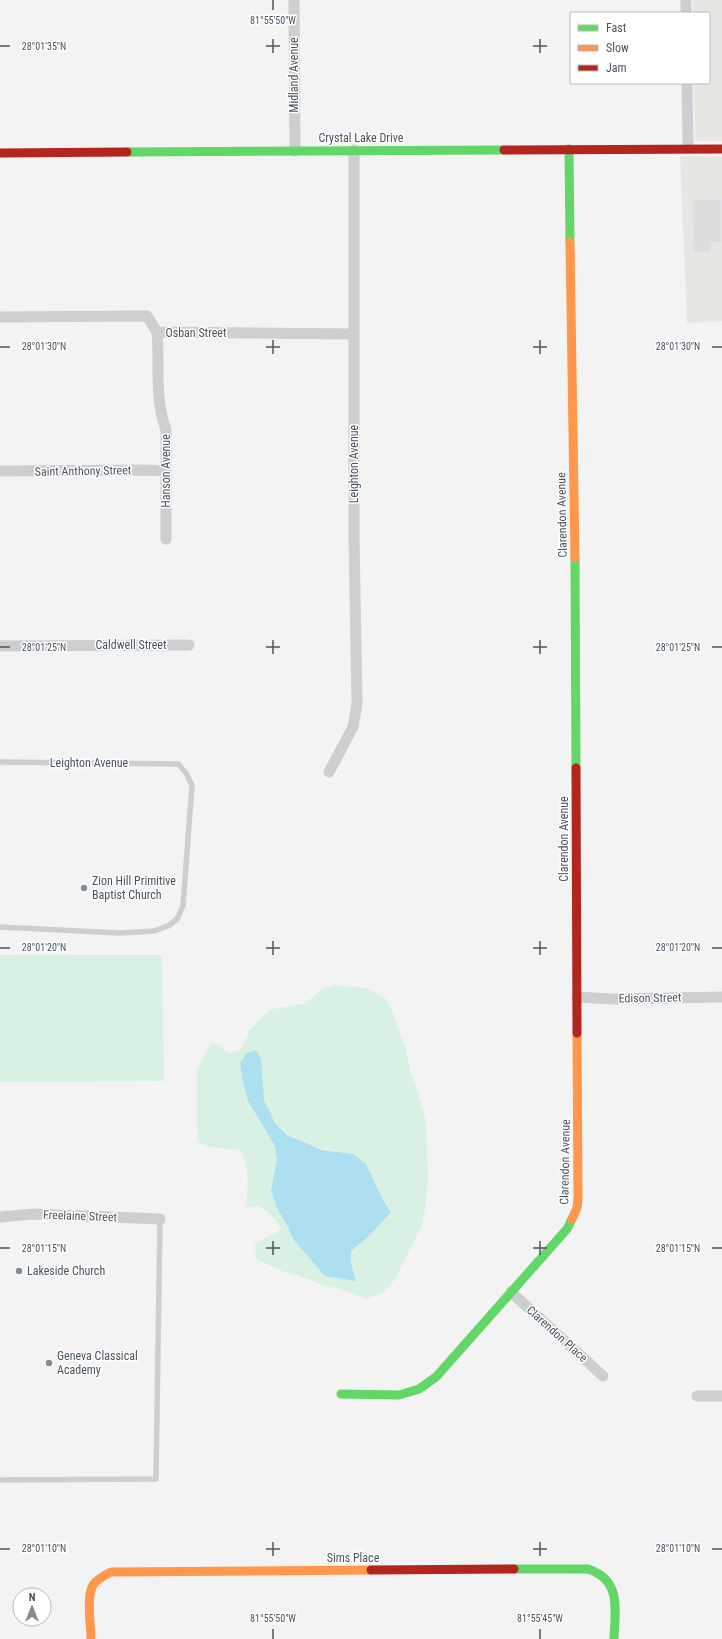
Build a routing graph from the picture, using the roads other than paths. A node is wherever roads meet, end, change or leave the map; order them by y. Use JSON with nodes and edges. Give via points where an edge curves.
{"nodes":[{"id":1,"x":294,"y":0,"type":"edge"},
{"id":2,"x":686,"y":0,"type":"edge"},
{"id":3,"x":686,"y":12,"type":"edge"},
{"id":4,"x":687,"y":84,"type":"edge"},
{"id":5,"x":688,"y":148,"type":"junction"},
{"id":6,"x":569,"y":149,"type":"junction"},
{"id":7,"x":722,"y":149,"type":"edge"},
{"id":8,"x":354,"y":150,"type":"junction"},
{"id":9,"x":294,"y":151,"type":"junction"},
{"id":10,"x":0,"y":153,"type":"edge"},
{"id":11,"x":0,"y":316,"type":"edge"},
{"id":12,"x":157,"y":332,"type":"junction"},
{"id":13,"x":354,"y":334,"type":"junction"},
{"id":14,"x":0,"y":472,"type":"edge"},
{"id":15,"x":166,"y":472,"type":"junction"},
{"id":16,"x":166,"y":539,"type":"dead end"},
{"id":17,"x":189,"y":645,"type":"dead end"},
{"id":18,"x":0,"y":646,"type":"edge"},
{"id":19,"x":0,"y":762,"type":"edge"},
{"id":20,"x":329,"y":772,"type":"dead end"},
{"id":21,"x":0,"y":927,"type":"edge"},
{"id":22,"x":577,"y":997,"type":"junction"},
{"id":23,"x":722,"y":997,"type":"edge"},
{"id":24,"x":0,"y":1217,"type":"edge"},
{"id":25,"x":160,"y":1220,"type":"joint"},
{"id":26,"x":511,"y":1292,"type":"junction"},
{"id":27,"x":603,"y":1376,"type":"dead end"},
{"id":28,"x":341,"y":1394,"type":"dead end"},
{"id":29,"x":697,"y":1396,"type":"dead end"},
{"id":30,"x":722,"y":1396,"type":"edge"},
{"id":31,"x":0,"y":1480,"type":"edge"},
{"id":32,"x":91,"y":1639,"type":"edge"},
{"id":33,"x":614,"y":1639,"type":"edge"}],
"edges":[{"from":1,"to":9,"type":"street","name":"Midland Avenue"},
{"from":2,"to":3,"type":"street"},
{"from":4,"to":5,"type":"street"},
{"from":5,"to":6,"type":"street","name":"Crystal Lake Drive"},
{"from":5,"to":7,"type":"street","name":"Crystal Lake Drive"},
{"from":6,"to":8,"type":"street","name":"Crystal Lake Drive"},
{"from":6,"to":22,"type":"street","name":"Clarendon Avenue","via":[[575,540]]},
{"from":8,"to":9,"type":"street","name":"Crystal Lake Drive"},
{"from":8,"to":13,"type":"street","name":"Leighton Avenue"},
{"from":9,"to":10,"type":"street","name":"Crystal Lake Drive"},
{"from":11,"to":12,"type":"street","name":"Osban Street","via":[[147,316]]},
{"from":12,"to":13,"type":"street","name":"Osban Street"},
{"from":12,"to":15,"type":"street","name":"Hanson Avenue","via":[[158,402],[166,430]]},
{"from":13,"to":20,"type":"street","name":"Leighton Avenue","via":[[356,704],[353,727]]},
{"from":14,"to":15,"type":"street","name":"Saint Anthony Street"},
{"from":15,"to":16,"type":"street","name":"Hanson Avenue"},
{"from":17,"to":18,"type":"street","name":"Caldwell Street"},
{"from":19,"to":21,"type":"lane","name":"Leighton Avenue","via":[[178,764],[192,785],[183,906],[177,919],[168,926],[132,933]]},
{"from":22,"to":23,"type":"street","name":"Edison Street"},
{"from":22,"to":26,"type":"street","name":"Clarendon Avenue","via":[[577,1208],[567,1229]]},
{"from":24,"to":25,"type":"street","name":"Freelaine Street","via":[[34,1214]]},
{"from":25,"to":31,"type":"lane","via":[[156,1479]]},
{"from":26,"to":27,"type":"street","name":"Clarendon Place"},
{"from":26,"to":28,"type":"street","name":"Clarendon Avenue","via":[[436,1377],[419,1389],[399,1395]]},
{"from":29,"to":30,"type":"street"},
{"from":32,"to":33,"type":"street","name":"Sims Place","via":[[93,1586],[101,1577],[111,1572],[565,1570],[597,1571],[606,1578],[612,1587],[614,1600]]}]}
